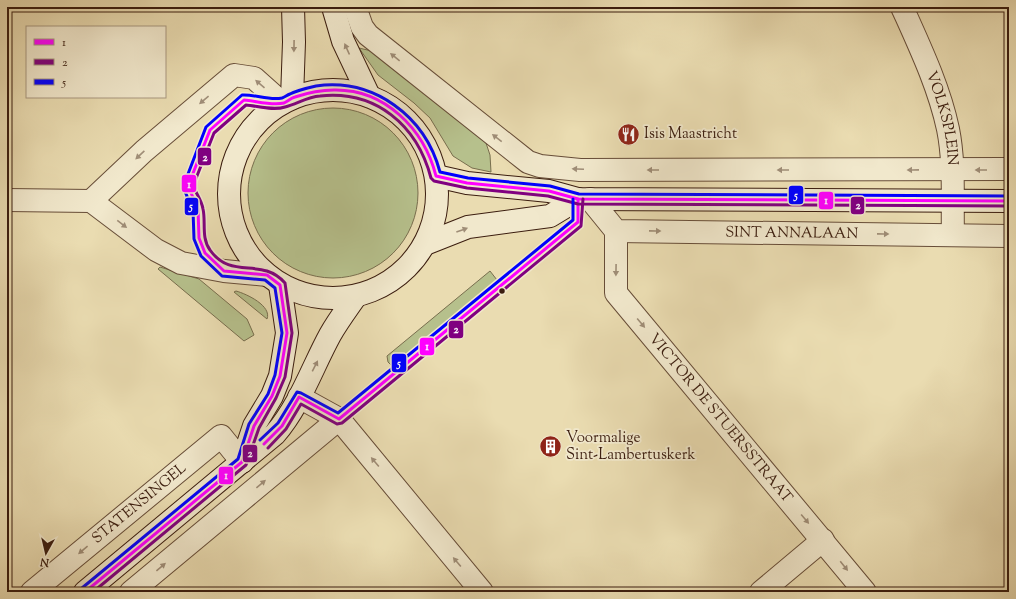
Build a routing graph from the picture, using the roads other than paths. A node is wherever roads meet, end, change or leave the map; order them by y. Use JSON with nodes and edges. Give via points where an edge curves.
{"nodes":[{"id":1,"x":293,"y":7,"type":"edge"},
{"id":2,"x":333,"y":7,"type":"edge"},
{"id":3,"x":355,"y":7,"type":"edge"},
{"id":4,"x":902,"y":7,"type":"edge"},
{"id":5,"x":369,"y":96,"type":"junction"},
{"id":6,"x":287,"y":101,"type":"junction"},
{"id":7,"x":1009,"y":169,"type":"edge"},
{"id":8,"x":617,"y":170,"type":"junction"},
{"id":9,"x":952,"y":170,"type":"junction"},
{"id":10,"x":436,"y":176,"type":"junction"},
{"id":11,"x":584,"y":199,"type":"junction"},
{"id":12,"x":617,"y":199,"type":"junction"},
{"id":13,"x":7,"y":200,"type":"edge"},
{"id":14,"x":91,"y":201,"type":"junction"},
{"id":15,"x":952,"y":201,"type":"junction"},
{"id":16,"x":1009,"y":201,"type":"edge"},
{"id":17,"x":616,"y":231,"type":"junction"},
{"id":18,"x":953,"y":235,"type":"junction"},
{"id":19,"x":1009,"y":236,"type":"edge"},
{"id":20,"x":425,"y":244,"type":"junction"},
{"id":21,"x":274,"y":280,"type":"junction"},
{"id":22,"x":356,"y":296,"type":"junction"},
{"id":23,"x":299,"y":397,"type":"junction"},
{"id":24,"x":339,"y":419,"type":"junction"},
{"id":25,"x":242,"y":462,"type":"junction"},
{"id":26,"x":823,"y":540,"type":"junction"},
{"id":27,"x":32,"y":592,"type":"edge"},
{"id":28,"x":85,"y":592,"type":"edge"},
{"id":29,"x":131,"y":592,"type":"edge"},
{"id":30,"x":482,"y":592,"type":"edge"},
{"id":31,"x":761,"y":592,"type":"edge"},
{"id":32,"x":865,"y":592,"type":"edge"}],
"edges":[{"from":1,"to":6,"type":"street","one_way":true,"via":[[294,42]]},
{"from":5,"to":2,"type":"street","one_way":true,"via":[[343,40]]},
{"from":8,"to":3,"type":"street","one_way":true,"via":[[546,167],[528,162],[368,35],[362,27]]},
{"from":4,"to":9,"type":"street","name":"VOLKSPLEIN","via":[[927,63],[945,115]]},
{"from":5,"to":6,"type":"street","via":[[336,90],[319,91]]},
{"from":5,"to":10,"type":"street","via":[[386,104],[413,128],[426,148]]},
{"from":6,"to":14,"type":"street","one_way":true,"via":[[254,78],[234,75]]},
{"from":6,"to":21,"type":"street","via":[[250,130],[241,144],[230,173],[228,189],[232,221],[237,236],[253,262]]},
{"from":7,"to":9,"type":"street","one_way":true},
{"from":9,"to":8,"type":"street","one_way":true},
{"from":8,"to":12,"type":"street"},
{"from":9,"to":15,"type":"street","name":"VOLKSPLEIN"},
{"from":10,"to":11,"type":"street","via":[[467,183],[549,191]]},
{"from":10,"to":20,"type":"street","via":[[436,211]]},
{"from":11,"to":12,"type":"street"},
{"from":11,"to":17,"type":"street"},
{"from":20,"to":11,"type":"street","one_way":true,"via":[[468,227],[550,216]]},
{"from":12,"to":15,"type":"street"},
{"from":13,"to":14,"type":"street"},
{"from":14,"to":21,"type":"street","one_way":true,"via":[[156,250],[181,263]]},
{"from":15,"to":16,"type":"street"},
{"from":15,"to":18,"type":"street","name":"VOLKSPLEIN"},
{"from":17,"to":18,"type":"street","name":"SINT ANNALAAN","one_way":true},
{"from":17,"to":26,"type":"street","name":"VICTOR DE STUERSSTRAAT","one_way":true,"via":[[616,293]]},
{"from":18,"to":19,"type":"street","name":"SINT ANNALAAN"},
{"from":20,"to":22,"type":"street","via":[[410,264],[391,281]]},
{"from":21,"to":22,"type":"street","via":[[296,292],[316,297],[336,299]]},
{"from":21,"to":25,"type":"street","via":[[286,333],[280,376],[272,396],[254,426]]},
{"from":23,"to":22,"type":"street","one_way":true,"via":[[331,334]]},
{"from":23,"to":24,"type":"street"},
{"from":23,"to":25,"type":"street","via":[[275,434]]},
{"from":29,"to":24,"type":"street","one_way":true},
{"from":30,"to":24,"type":"street","one_way":true},
{"from":25,"to":27,"type":"street","name":"STATENSINGEL","one_way":true,"via":[[221,436]]},
{"from":25,"to":28,"type":"street"},
{"from":26,"to":31,"type":"street"},
{"from":26,"to":32,"type":"street","name":"VICTOR DE STUERSSTRAAT","one_way":true}]}
